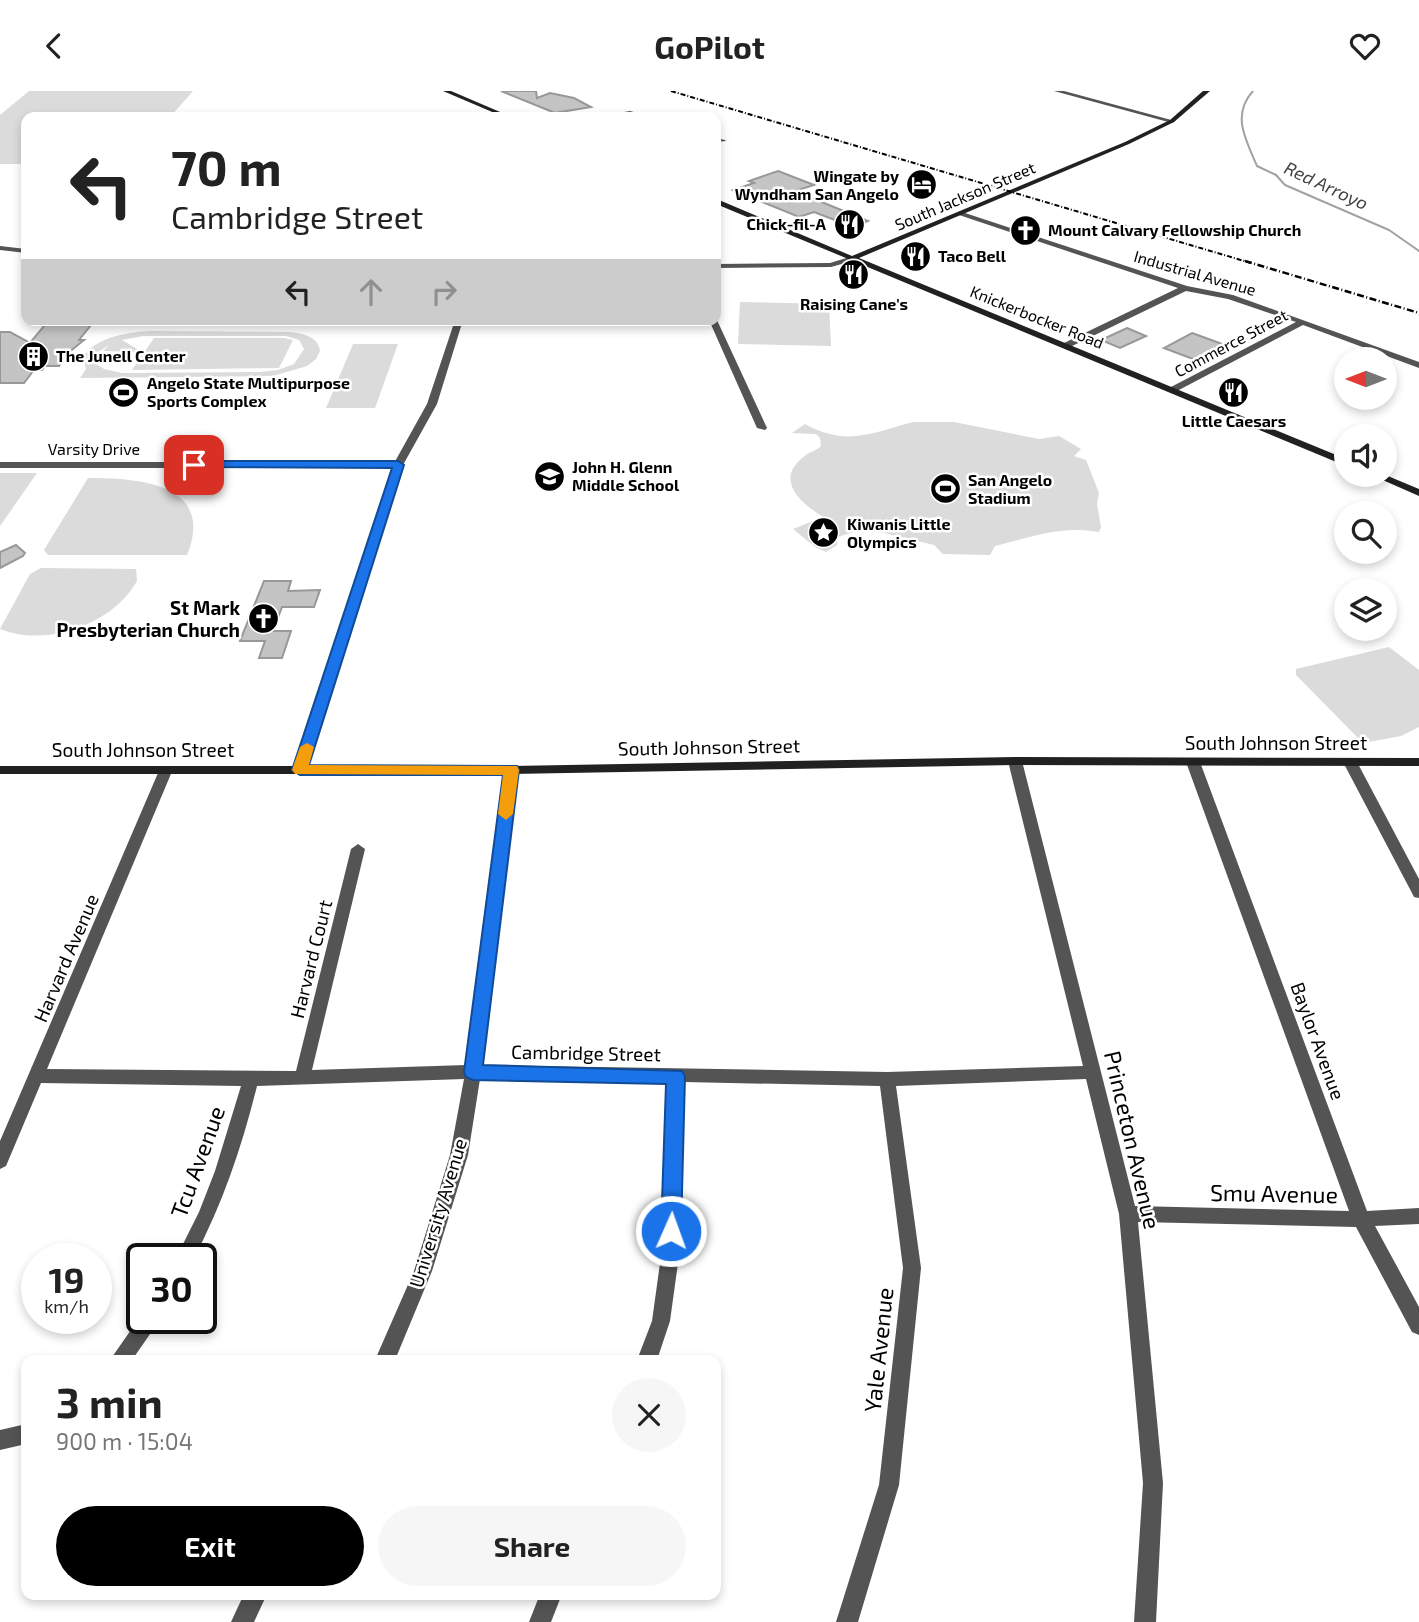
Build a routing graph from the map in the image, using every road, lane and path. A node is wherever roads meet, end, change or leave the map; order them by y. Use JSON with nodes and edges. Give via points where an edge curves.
{"nodes":[{"id":1,"x":446,"y":91,"type":"edge"},
{"id":2,"x":1057,"y":91,"type":"edge"},
{"id":3,"x":1082,"y":91,"type":"edge"},
{"id":4,"x":1207,"y":91,"type":"edge"},
{"id":5,"x":1075,"y":96,"type":"junction"},
{"id":6,"x":497,"y":112,"type":"edge"},
{"id":7,"x":1172,"y":121,"type":"junction"},
{"id":8,"x":721,"y":204,"type":"edge"},
{"id":9,"x":962,"y":213,"type":"junction"},
{"id":10,"x":0,"y":248,"type":"edge"},
{"id":11,"x":21,"y":250,"type":"edge"},
{"id":12,"x":0,"y":254,"type":"edge"},
{"id":13,"x":21,"y":256,"type":"edge"},
{"id":14,"x":853,"y":258,"type":"junction"},
{"id":15,"x":721,"y":266,"type":"edge"},
{"id":16,"x":1185,"y":288,"type":"junction"},
{"id":17,"x":1303,"y":321,"type":"junction"},
{"id":18,"x":457,"y":326,"type":"edge"},
{"id":19,"x":716,"y":326,"type":"edge"},
{"id":20,"x":1067,"y":345,"type":"junction"},
{"id":21,"x":1419,"y":365,"type":"edge"},
{"id":22,"x":1172,"y":390,"type":"junction"},
{"id":23,"x":762,"y":428,"type":"dead end"},
{"id":24,"x":1334,"y":458,"type":"edge"},
{"id":25,"x":0,"y":465,"type":"edge"},
{"id":26,"x":398,"y":465,"type":"junction"},
{"id":27,"x":1397,"y":484,"type":"edge"},
{"id":28,"x":1419,"y":493,"type":"edge"},
{"id":29,"x":1015,"y":761,"type":"junction"},
{"id":30,"x":1193,"y":762,"type":"junction"},
{"id":31,"x":1350,"y":762,"type":"junction"},
{"id":32,"x":1419,"y":762,"type":"edge"},
{"id":33,"x":166,"y":769,"type":"junction"},
{"id":34,"x":0,"y":770,"type":"edge"},
{"id":35,"x":300,"y":770,"type":"junction"},
{"id":36,"x":511,"y":770,"type":"junction"},
{"id":37,"x":358,"y":849,"type":"dead end"},
{"id":38,"x":1419,"y":893,"type":"edge"},
{"id":39,"x":473,"y":1072,"type":"junction"},
{"id":40,"x":1091,"y":1072,"type":"junction"},
{"id":41,"x":38,"y":1076,"type":"junction"},
{"id":42,"x":676,"y":1076,"type":"junction"},
{"id":43,"x":302,"y":1078,"type":"junction"},
{"id":44,"x":251,"y":1079,"type":"junction"},
{"id":45,"x":887,"y":1079,"type":"junction"},
{"id":46,"x":0,"y":1161,"type":"edge"},
{"id":47,"x":1128,"y":1214,"type":"junction"},
{"id":48,"x":1419,"y":1216,"type":"edge"},
{"id":49,"x":1361,"y":1219,"type":"junction"},
{"id":50,"x":193,"y":1243,"type":"edge"},
{"id":51,"x":1419,"y":1326,"type":"edge"},
{"id":52,"x":139,"y":1334,"type":"edge"},
{"id":53,"x":124,"y":1355,"type":"edge"},
{"id":54,"x":386,"y":1355,"type":"edge"},
{"id":55,"x":649,"y":1355,"type":"edge"},
{"id":56,"x":21,"y":1435,"type":"edge"},
{"id":57,"x":0,"y":1440,"type":"edge"},
{"id":58,"x":253,"y":1600,"type":"edge"},
{"id":59,"x":549,"y":1600,"type":"edge"},
{"id":60,"x":242,"y":1622,"type":"edge"},
{"id":61,"x":540,"y":1622,"type":"edge"},
{"id":62,"x":847,"y":1622,"type":"edge"},
{"id":63,"x":1145,"y":1622,"type":"edge"}],
"edges":[{"from":1,"to":6,"type":"main road"},
{"from":2,"to":5,"type":"street"},
{"from":3,"to":5,"type":"street"},
{"from":4,"to":7,"type":"main road","name":"South Jackson Street"},
{"from":5,"to":7,"type":"street"},
{"from":7,"to":9,"type":"main road","name":"South Jackson Street"},
{"from":8,"to":14,"type":"main road","name":"Knickerbocker Road"},
{"from":9,"to":14,"type":"main road","name":"South Jackson Street"},
{"from":9,"to":16,"type":"street","name":"Industrial Avenue"},
{"from":10,"to":11,"type":"street"},
{"from":12,"to":13,"type":"street"},
{"from":14,"to":15,"type":"street","name":"South Jackson Street","via":[[831,265]]},
{"from":14,"to":20,"type":"main road","name":"Knickerbocker Road"},
{"from":16,"to":17,"type":"street","name":"Industrial Avenue"},
{"from":16,"to":20,"type":"street"},
{"from":17,"to":21,"type":"street","name":"Industrial Avenue"},
{"from":17,"to":22,"type":"street","name":"Commerce Street"},
{"from":18,"to":26,"type":"street","via":[[432,404]]},
{"from":19,"to":23,"type":"street"},
{"from":20,"to":22,"type":"main road","name":"Knickerbocker Road"},
{"from":22,"to":24,"type":"main road","name":"Knickerbocker Road"},
{"from":25,"to":26,"type":"street","name":"Varsity Drive"},
{"from":26,"to":35,"type":"street"},
{"from":27,"to":28,"type":"main road"},
{"from":29,"to":30,"type":"main road","name":"South Johnson Street"},
{"from":29,"to":36,"type":"main road","name":"South Johnson Street"},
{"from":29,"to":40,"type":"street","name":"Princeton Avenue"},
{"from":30,"to":31,"type":"main road","name":"South Johnson Street"},
{"from":30,"to":49,"type":"street","name":"Baylor Avenue"},
{"from":31,"to":32,"type":"main road","name":"South Johnson Street"},
{"from":31,"to":38,"type":"street"},
{"from":33,"to":34,"type":"main road","name":"South Johnson Street"},
{"from":33,"to":35,"type":"main road","name":"South Johnson Street"},
{"from":33,"to":41,"type":"street","name":"Harvard Avenue"},
{"from":35,"to":36,"type":"main road","name":"South Johnson Street"},
{"from":36,"to":39,"type":"street","name":"University Avenue"},
{"from":37,"to":43,"type":"street","name":"Harvard Court"},
{"from":39,"to":42,"type":"street","name":"Cambridge Street"},
{"from":39,"to":43,"type":"street","name":"Cambridge Street"},
{"from":39,"to":54,"type":"street","name":"University Avenue","via":[[459,1155],[423,1271]]},
{"from":40,"to":45,"type":"street","name":"Cambridge Street"},
{"from":40,"to":47,"type":"street","name":"Princeton Avenue"},
{"from":41,"to":44,"type":"street","name":"Cambridge Street"},
{"from":41,"to":46,"type":"street","name":"Harvard Avenue"},
{"from":42,"to":45,"type":"street","name":"Cambridge Street"},
{"from":42,"to":55,"type":"street","via":[[670,1257],[661,1321]]},
{"from":43,"to":44,"type":"street","name":"Cambridge Street"},
{"from":44,"to":50,"type":"street","name":"Tcu Avenue","via":[[233,1152]]},
{"from":45,"to":62,"type":"street","name":"Yale Avenue","via":[[912,1268],[889,1485]]},
{"from":47,"to":49,"type":"street","name":"Smu Avenue"},
{"from":47,"to":63,"type":"street","name":"Princeton Avenue","via":[[1153,1483]]},
{"from":48,"to":49,"type":"street","name":"Smu Avenue"},
{"from":49,"to":51,"type":"street","name":"Baylor Avenue"},
{"from":52,"to":53,"type":"street"},
{"from":56,"to":57,"type":"street"},
{"from":58,"to":60,"type":"street"},
{"from":59,"to":61,"type":"street"}]}
